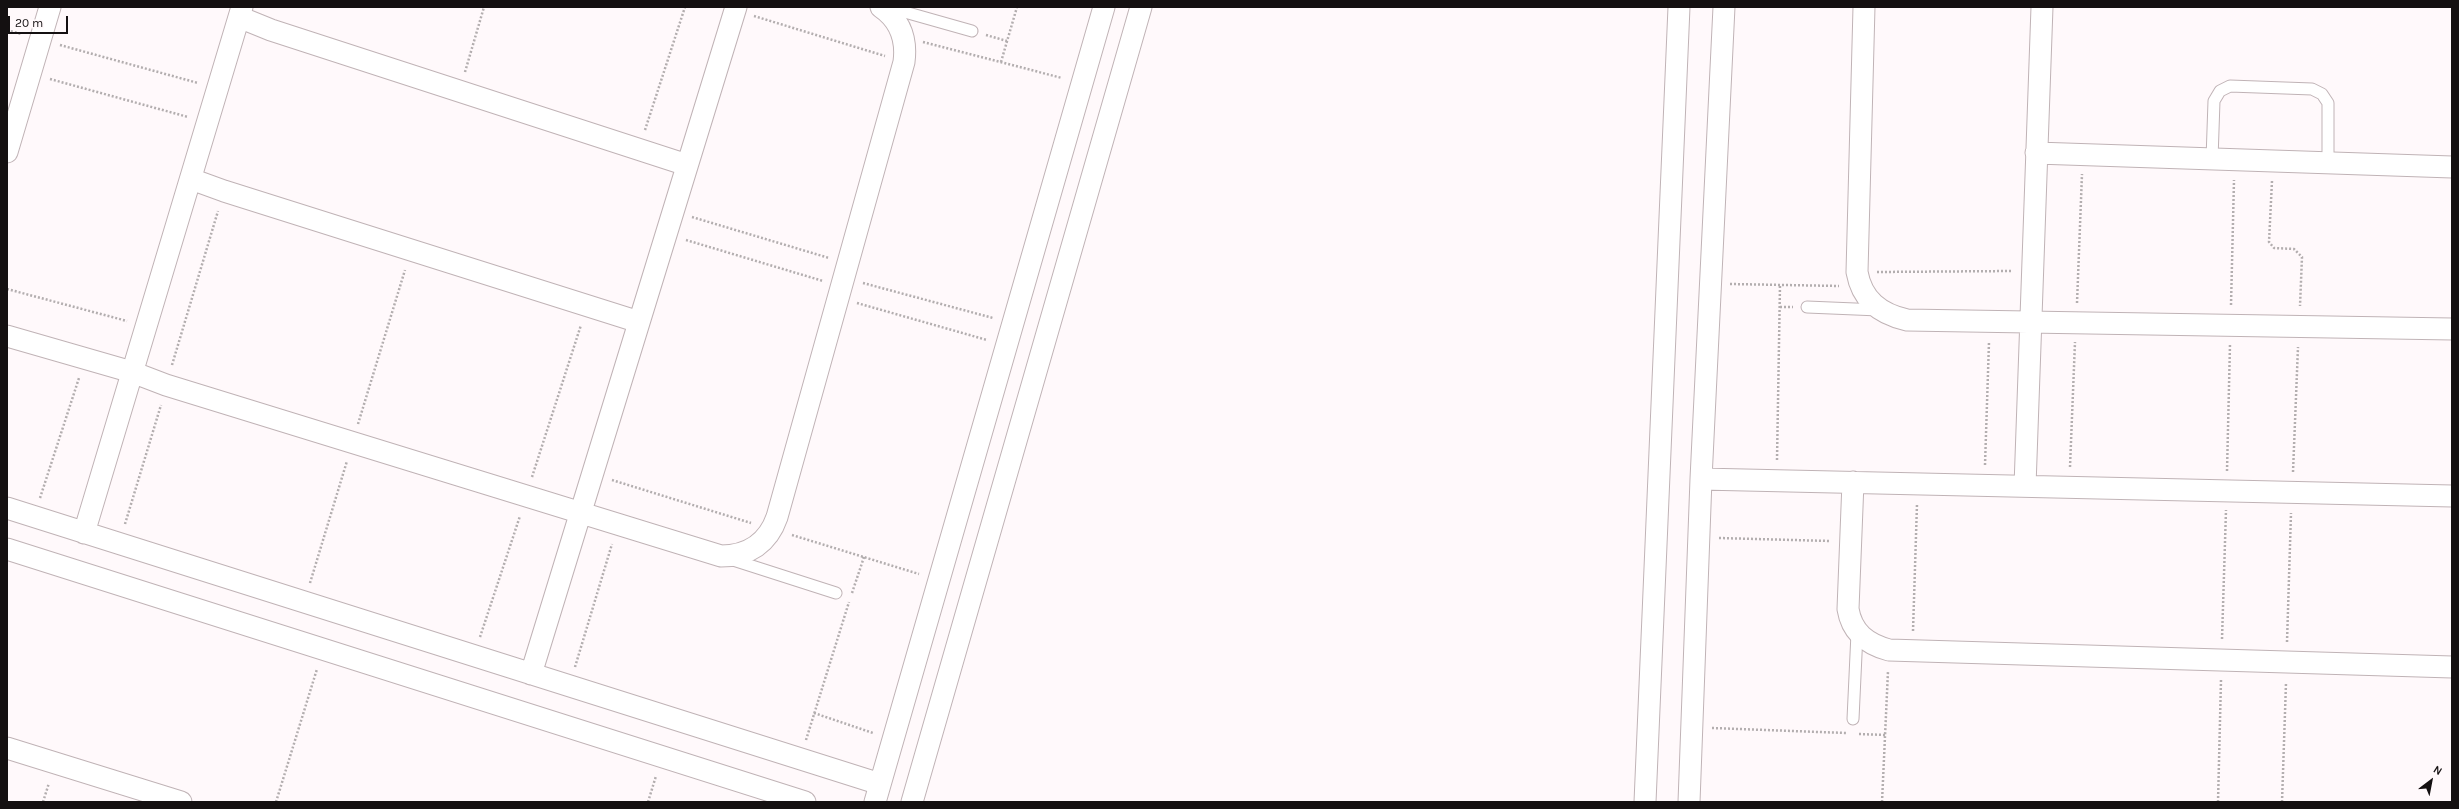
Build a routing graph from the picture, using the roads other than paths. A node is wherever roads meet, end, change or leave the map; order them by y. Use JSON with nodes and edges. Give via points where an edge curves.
{"nodes":[{"id":1,"x":50,"y":7,"type":"edge"},
{"id":2,"x":880,"y":7,"type":"edge"},
{"id":3,"x":887,"y":7,"type":"edge"},
{"id":4,"x":1104,"y":7,"type":"edge"},
{"id":5,"x":1141,"y":7,"type":"edge"},
{"id":6,"x":1679,"y":7,"type":"edge"},
{"id":7,"x":1724,"y":7,"type":"edge"},
{"id":8,"x":1864,"y":7,"type":"edge"},
{"id":9,"x":2042,"y":7,"type":"edge"},
{"id":10,"x":735,"y":9,"type":"edge"},
{"id":11,"x":241,"y":12,"type":"edge"},
{"id":12,"x":972,"y":31,"type":"road end"},
{"id":13,"x":7,"y":152,"type":"edge"},
{"id":14,"x":2036,"y":153,"type":"junction"},
{"id":15,"x":2212,"y":159,"type":"junction"},
{"id":16,"x":2328,"y":163,"type":"junction"},
{"id":17,"x":687,"y":165,"type":"junction"},
{"id":18,"x":2452,"y":167,"type":"edge"},
{"id":19,"x":191,"y":179,"type":"junction"},
{"id":20,"x":1807,"y":307,"type":"dead end"},
{"id":21,"x":1879,"y":310,"type":"junction"},
{"id":22,"x":639,"y":322,"type":"junction"},
{"id":23,"x":2030,"y":322,"type":"junction"},
{"id":24,"x":2452,"y":329,"type":"edge"},
{"id":25,"x":7,"y":336,"type":"edge"},
{"id":26,"x":132,"y":372,"type":"junction"},
{"id":27,"x":1701,"y":479,"type":"junction"},
{"id":28,"x":1854,"y":482,"type":"junction"},
{"id":29,"x":2025,"y":486,"type":"junction"},
{"id":30,"x":2452,"y":496,"type":"edge"},
{"id":31,"x":7,"y":508,"type":"edge"},
{"id":32,"x":580,"y":512,"type":"junction"},
{"id":33,"x":84,"y":533,"type":"junction"},
{"id":34,"x":7,"y":550,"type":"edge"},
{"id":35,"x":722,"y":556,"type":"junction"},
{"id":36,"x":836,"y":593,"type":"dead end"},
{"id":37,"x":1857,"y":633,"type":"junction"},
{"id":38,"x":2452,"y":667,"type":"edge"},
{"id":39,"x":531,"y":674,"type":"junction"},
{"id":40,"x":1853,"y":719,"type":"dead end"},
{"id":41,"x":7,"y":748,"type":"edge"},
{"id":42,"x":877,"y":793,"type":"edge"},
{"id":43,"x":181,"y":802,"type":"edge"},
{"id":44,"x":805,"y":802,"type":"edge"},
{"id":45,"x":912,"y":802,"type":"edge"},
{"id":46,"x":1645,"y":802,"type":"edge"},
{"id":47,"x":1688,"y":802,"type":"edge"}],
"edges":[{"from":1,"to":13,"type":"street"},
{"from":2,"to":35,"type":"street","via":[[891,15],[904,37],[904,62],[773,530],[757,547],[746,553]]},
{"from":3,"to":12,"type":"lane"},
{"from":4,"to":42,"type":"street"},
{"from":5,"to":45,"type":"street"},
{"from":6,"to":46,"type":"street"},
{"from":7,"to":27,"type":"street"},
{"from":8,"to":21,"type":"street","via":[[1858,280],[1868,300]]},
{"from":9,"to":14,"type":"street"},
{"from":10,"to":17,"type":"street"},
{"from":11,"to":17,"type":"street","via":[[271,30]]},
{"from":11,"to":19,"type":"street"},
{"from":14,"to":15,"type":"street"},
{"from":14,"to":23,"type":"street"},
{"from":15,"to":16,"type":"street"},
{"from":15,"to":16,"type":"lane","via":[[2214,101],[2220,91],[2230,86],[2312,89],[2322,94],[2328,103]]},
{"from":16,"to":18,"type":"street"},
{"from":17,"to":22,"type":"street"},
{"from":19,"to":22,"type":"street","via":[[231,194]]},
{"from":19,"to":26,"type":"street"},
{"from":20,"to":21,"type":"lane"},
{"from":21,"to":23,"type":"street","via":[[1908,320]]},
{"from":22,"to":32,"type":"street"},
{"from":23,"to":24,"type":"street"},
{"from":23,"to":29,"type":"street"},
{"from":25,"to":26,"type":"street"},
{"from":26,"to":32,"type":"street","via":[[166,385]]},
{"from":26,"to":33,"type":"street"},
{"from":27,"to":28,"type":"street"},
{"from":27,"to":47,"type":"street"},
{"from":28,"to":29,"type":"street"},
{"from":28,"to":37,"type":"street","via":[[1848,609],[1850,622]]},
{"from":29,"to":30,"type":"street"},
{"from":31,"to":33,"type":"street"},
{"from":32,"to":35,"type":"street"},
{"from":32,"to":39,"type":"street"},
{"from":33,"to":39,"type":"street"},
{"from":34,"to":44,"type":"street"},
{"from":35,"to":36,"type":"lane"},
{"from":37,"to":38,"type":"street","via":[[1877,647],[1889,650]]},
{"from":37,"to":40,"type":"lane"},
{"from":39,"to":42,"type":"street","via":[[800,759]]},
{"from":41,"to":43,"type":"street"}]}
